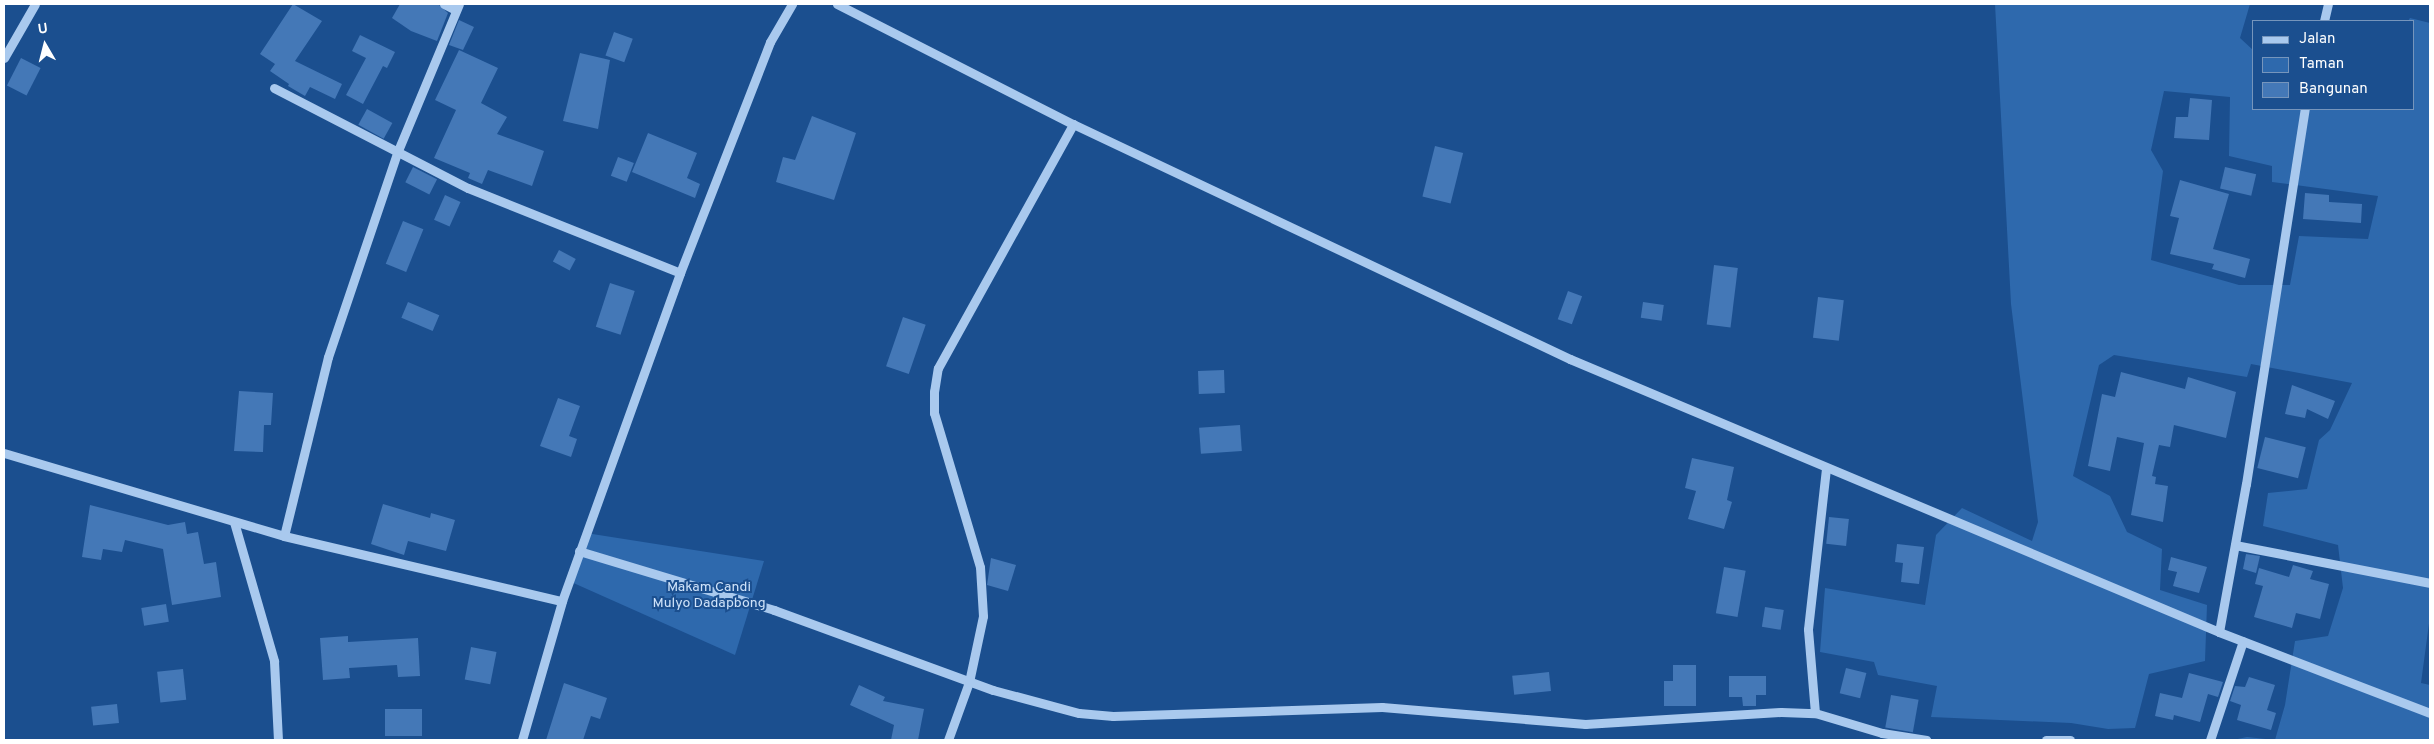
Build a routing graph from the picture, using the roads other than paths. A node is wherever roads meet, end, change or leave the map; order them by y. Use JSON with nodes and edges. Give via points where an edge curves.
{"nodes":[{"id":1,"x":35,"y":4,"type":"edge"},
{"id":2,"x":444,"y":4,"type":"edge"},
{"id":3,"x":792,"y":4,"type":"edge"},
{"id":4,"x":837,"y":4,"type":"edge"},
{"id":5,"x":2328,"y":4,"type":"edge"},
{"id":6,"x":458,"y":7,"type":"edge"},
{"id":7,"x":2324,"y":20,"type":"edge"},
{"id":8,"x":4,"y":58,"type":"edge"},
{"id":9,"x":274,"y":88,"type":"dead end"},
{"id":10,"x":2304,"y":110,"type":"edge"},
{"id":11,"x":1073,"y":124,"type":"junction"},
{"id":12,"x":397,"y":153,"type":"junction"},
{"id":13,"x":680,"y":273,"type":"junction"},
{"id":14,"x":4,"y":453,"type":"edge"},
{"id":15,"x":1826,"y":468,"type":"junction"},
{"id":16,"x":234,"y":522,"type":"junction"},
{"id":17,"x":284,"y":536,"type":"junction"},
{"id":18,"x":2235,"y":545,"type":"junction"},
{"id":19,"x":579,"y":551,"type":"junction"},
{"id":20,"x":2430,"y":583,"type":"edge"},
{"id":21,"x":562,"y":601,"type":"junction"},
{"id":22,"x":2219,"y":632,"type":"junction"},
{"id":23,"x":2242,"y":641,"type":"junction"},
{"id":24,"x":969,"y":682,"type":"junction"},
{"id":25,"x":1815,"y":713,"type":"junction"},
{"id":26,"x":2430,"y":713,"type":"edge"},
{"id":27,"x":278,"y":740,"type":"edge"},
{"id":28,"x":522,"y":740,"type":"edge"},
{"id":29,"x":948,"y":740,"type":"edge"},
{"id":30,"x":1926,"y":740,"type":"edge"},
{"id":31,"x":2046,"y":740,"type":"edge"},
{"id":32,"x":2070,"y":740,"type":"edge"},
{"id":33,"x":2210,"y":740,"type":"edge"}],
"edges":[{"from":1,"to":8,"type":"street"},
{"from":2,"to":6,"type":"street"},
{"from":3,"to":13,"type":"street","via":[[770,42]]},
{"from":4,"to":11,"type":"street"},
{"from":5,"to":7,"type":"street"},
{"from":6,"to":12,"type":"street"},
{"from":9,"to":12,"type":"street"},
{"from":10,"to":18,"type":"street"},
{"from":11,"to":15,"type":"street","via":[[1570,359]]},
{"from":11,"to":24,"type":"street","via":[[938,368],[934,392],[939,434],[980,567],[983,616]]},
{"from":12,"to":13,"type":"street","via":[[468,188]]},
{"from":12,"to":17,"type":"street","via":[[328,357]]},
{"from":13,"to":19,"type":"street"},
{"from":14,"to":16,"type":"street"},
{"from":15,"to":22,"type":"street"},
{"from":15,"to":25,"type":"street","via":[[1808,629]]},
{"from":16,"to":17,"type":"street"},
{"from":16,"to":27,"type":"street","via":[[274,661]]},
{"from":17,"to":21,"type":"street"},
{"from":18,"to":20,"type":"street"},
{"from":18,"to":22,"type":"street"},
{"from":19,"to":21,"type":"street"},
{"from":19,"to":24,"type":"street","via":[[774,610]]},
{"from":21,"to":28,"type":"street"},
{"from":22,"to":23,"type":"street"},
{"from":23,"to":26,"type":"street"},
{"from":23,"to":33,"type":"street"},
{"from":24,"to":25,"type":"street","via":[[1079,713],[1113,716],[1382,707],[1585,724],[1781,712]]},
{"from":24,"to":29,"type":"street"},
{"from":25,"to":30,"type":"street","via":[[1882,733]]},
{"from":31,"to":32,"type":"street"}]}
